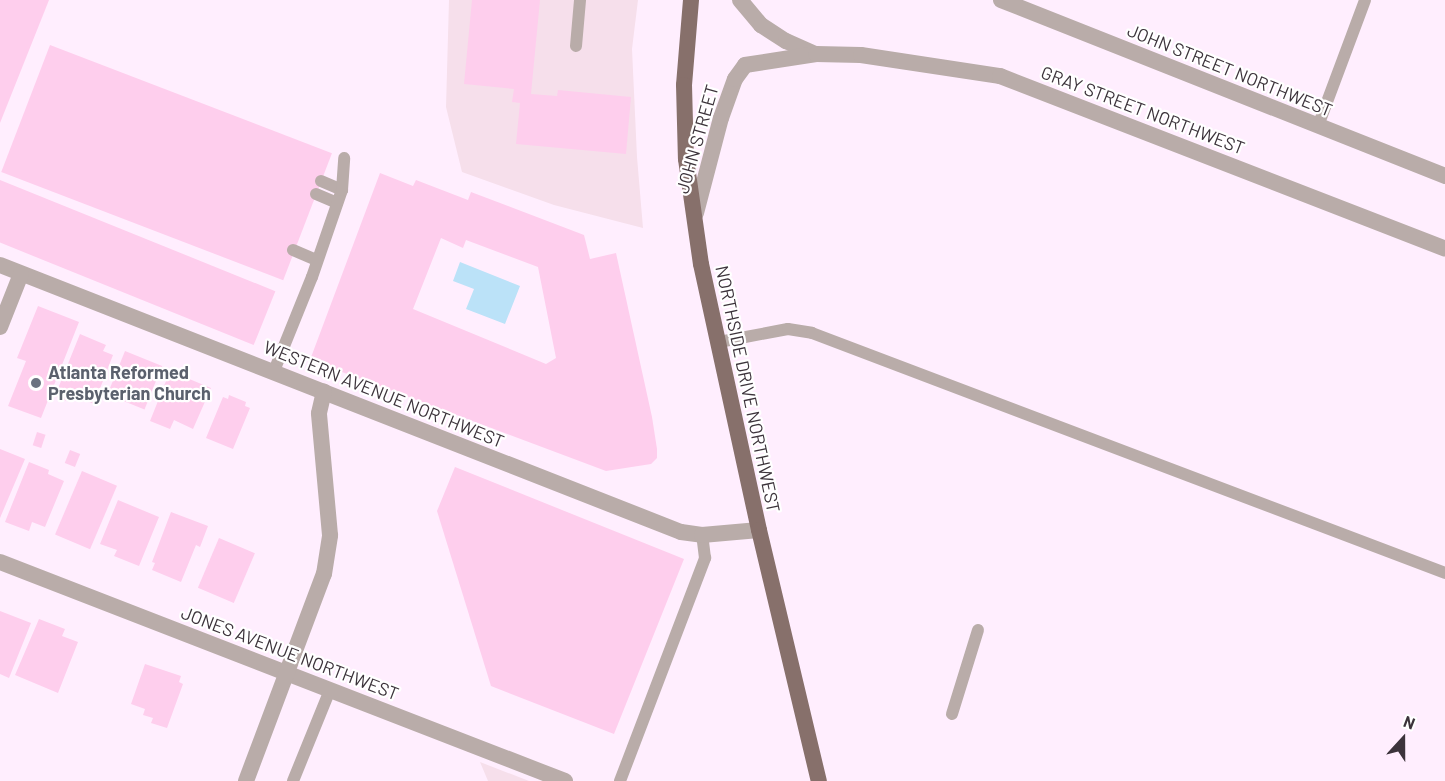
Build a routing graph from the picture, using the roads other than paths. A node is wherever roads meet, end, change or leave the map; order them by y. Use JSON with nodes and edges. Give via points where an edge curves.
{"nodes":[{"id":1,"x":580,"y":0,"type":"edge"},
{"id":2,"x":691,"y":0,"type":"edge"},
{"id":3,"x":740,"y":0,"type":"edge"},
{"id":4,"x":1001,"y":0,"type":"edge"},
{"id":5,"x":1365,"y":0,"type":"edge"},
{"id":6,"x":576,"y":46,"type":"dead end"},
{"id":7,"x":816,"y":54,"type":"junction"},
{"id":8,"x":1318,"y":126,"type":"junction"},
{"id":9,"x":344,"y":158,"type":"dead end"},
{"id":10,"x":1445,"y":176,"type":"edge"},
{"id":11,"x":321,"y":181,"type":"dead end"},
{"id":12,"x":342,"y":190,"type":"junction"},
{"id":13,"x":316,"y":194,"type":"dead end"},
{"id":14,"x":337,"y":203,"type":"junction"},
{"id":15,"x":696,"y":213,"type":"junction"},
{"id":16,"x":1445,"y":249,"type":"edge"},
{"id":17,"x":293,"y":250,"type":"dead end"},
{"id":18,"x":317,"y":260,"type":"junction"},
{"id":19,"x":0,"y":265,"type":"edge"},
{"id":20,"x":21,"y":274,"type":"junction"},
{"id":21,"x":0,"y":327,"type":"edge"},
{"id":22,"x":719,"y":342,"type":"junction"},
{"id":23,"x":274,"y":371,"type":"junction"},
{"id":24,"x":324,"y":392,"type":"junction"},
{"id":25,"x":759,"y":530,"type":"junction"},
{"id":26,"x":702,"y":535,"type":"junction"},
{"id":27,"x":0,"y":562,"type":"edge"},
{"id":28,"x":1445,"y":573,"type":"edge"},
{"id":29,"x":978,"y":630,"type":"dead end"},
{"id":30,"x":287,"y":674,"type":"junction"},
{"id":31,"x":330,"y":690,"type":"junction"},
{"id":32,"x":952,"y":714,"type":"dead end"},
{"id":33,"x":246,"y":781,"type":"edge"},
{"id":34,"x":293,"y":781,"type":"edge"},
{"id":35,"x":565,"y":781,"type":"edge"},
{"id":36,"x":620,"y":781,"type":"edge"},
{"id":37,"x":819,"y":781,"type":"edge"}],
"edges":[{"from":1,"to":6,"type":"lane"},
{"from":2,"to":15,"type":"main road","name":"NORTHSIDE DRIVE NORTHWEST","via":[[684,85],[686,159]]},
{"from":3,"to":7,"type":"street","via":[[761,25]]},
{"from":4,"to":8,"type":"street","name":"JOHN STREET NORTHWEST"},
{"from":5,"to":8,"type":"lane"},
{"from":7,"to":15,"type":"street","name":"JOHN STREET","via":[[745,66],[735,80],[721,118]]},
{"from":7,"to":16,"type":"street","name":"GRAY STREET NORTHWEST","via":[[861,55],[1000,76]]},
{"from":8,"to":10,"type":"street","name":"JOHN STREET NORTHWEST"},
{"from":9,"to":12,"type":"lane"},
{"from":11,"to":12,"type":"lane"},
{"from":12,"to":14,"type":"lane"},
{"from":13,"to":14,"type":"lane"},
{"from":14,"to":18,"type":"lane"},
{"from":15,"to":22,"type":"main road","name":"NORTHSIDE DRIVE NORTHWEST","via":[[701,264]]},
{"from":17,"to":18,"type":"lane"},
{"from":18,"to":23,"type":"lane"},
{"from":19,"to":20,"type":"street","name":"WESTERN AVENUE NORTHWEST"},
{"from":20,"to":21,"type":"street"},
{"from":20,"to":23,"type":"street","name":"WESTERN AVENUE NORTHWEST"},
{"from":22,"to":25,"type":"main road","name":"NORTHSIDE DRIVE NORTHWEST"},
{"from":22,"to":28,"type":"lane","via":[[788,329],[812,333]]},
{"from":23,"to":24,"type":"street","name":"WESTERN AVENUE NORTHWEST"},
{"from":24,"to":26,"type":"street","name":"WESTERN AVENUE NORTHWEST","via":[[681,532]]},
{"from":24,"to":30,"type":"street","via":[[319,413],[330,535],[324,574]]},
{"from":25,"to":26,"type":"street","name":"WESTERN AVENUE NORTHWEST"},
{"from":25,"to":37,"type":"main road","name":"NORTHSIDE DRIVE NORTHWEST"},
{"from":26,"to":36,"type":"lane","via":[[705,558]]},
{"from":27,"to":30,"type":"street","name":"JONES AVENUE NORTHWEST"},
{"from":29,"to":32,"type":"lane"},
{"from":30,"to":31,"type":"street","name":"JONES AVENUE NORTHWEST"},
{"from":30,"to":33,"type":"street"},
{"from":31,"to":34,"type":"lane"},
{"from":31,"to":35,"type":"street","name":"JONES AVENUE NORTHWEST"}]}
